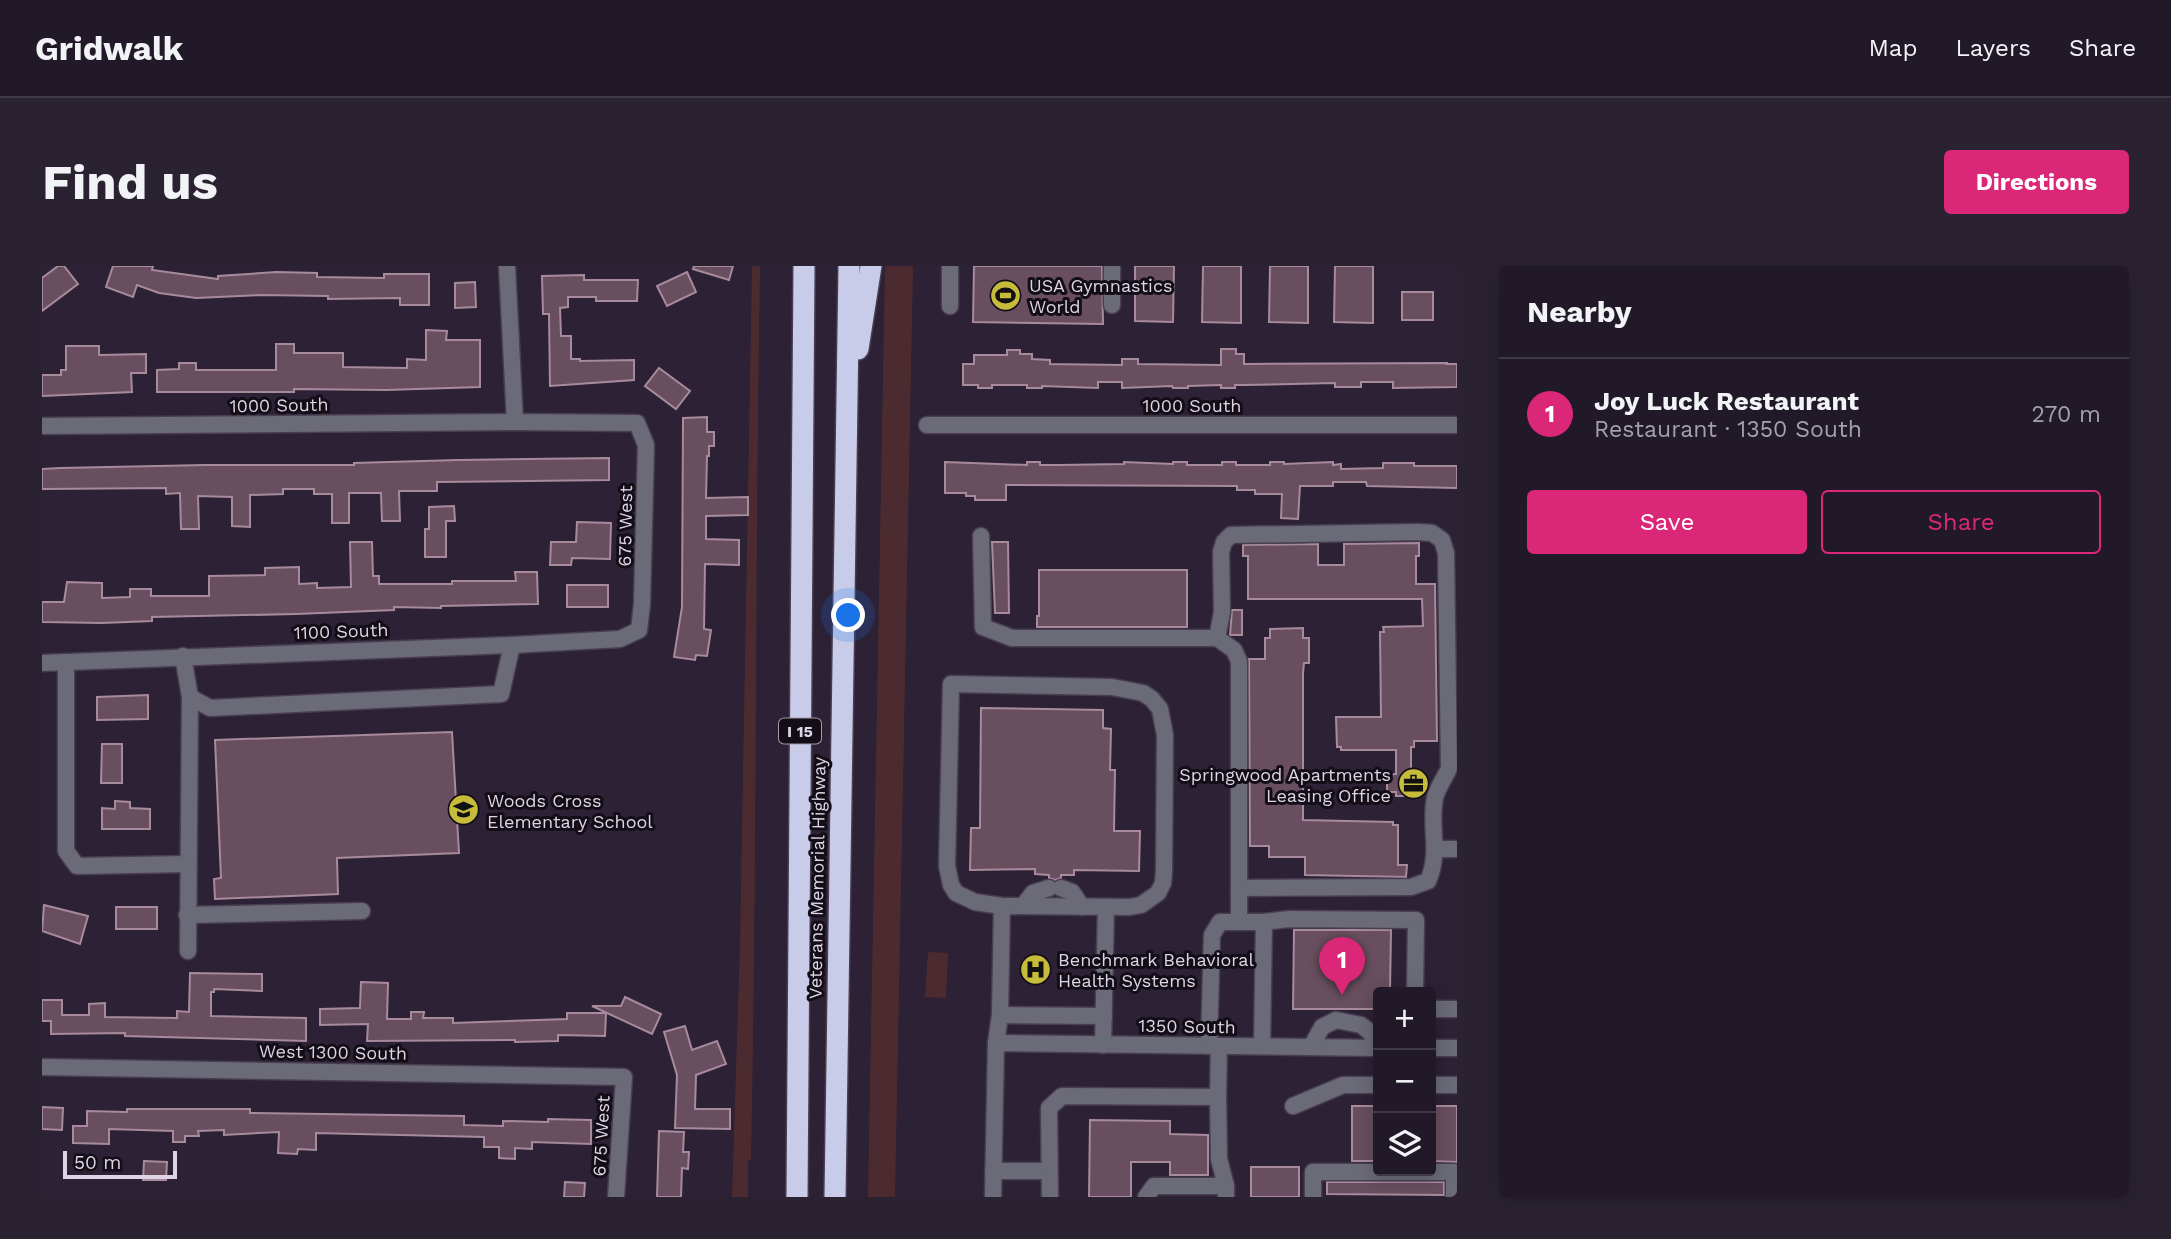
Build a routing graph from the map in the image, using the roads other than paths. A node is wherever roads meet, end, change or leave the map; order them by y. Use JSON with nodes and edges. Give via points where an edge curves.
{"nodes":[{"id":1,"x":507,"y":266,"type":"edge"},
{"id":2,"x":803,"y":266,"type":"edge"},
{"id":3,"x":849,"y":266,"type":"edge"},
{"id":4,"x":871,"y":266,"type":"edge"},
{"id":5,"x":950,"y":266,"type":"edge"},
{"id":6,"x":1112,"y":266,"type":"edge"},
{"id":7,"x":1112,"y":305,"type":"dead end"},
{"id":8,"x":950,"y":306,"type":"dead end"},
{"id":9,"x":515,"y":422,"type":"junction"},
{"id":10,"x":637,"y":424,"type":"joint"},
{"id":11,"x":927,"y":425,"type":"dead end"},
{"id":12,"x":1457,"y":425,"type":"edge"},
{"id":13,"x":42,"y":426,"type":"edge"},
{"id":14,"x":845,"y":435,"type":"junction"},
{"id":15,"x":981,"y":536,"type":"dead end"},
{"id":16,"x":639,"y":630,"type":"joint"},
{"id":17,"x":1217,"y":638,"type":"junction"},
{"id":18,"x":512,"y":645,"type":"junction"},
{"id":19,"x":183,"y":656,"type":"junction"},
{"id":20,"x":66,"y":662,"type":"junction"},
{"id":21,"x":42,"y":663,"type":"edge"},
{"id":22,"x":190,"y":697,"type":"junction"},
{"id":23,"x":1435,"y":849,"type":"junction"},
{"id":24,"x":1457,"y":849,"type":"edge"},
{"id":25,"x":188,"y":864,"type":"junction"},
{"id":26,"x":1239,"y":888,"type":"junction"},
{"id":27,"x":1002,"y":905,"type":"junction"},
{"id":28,"x":1023,"y":906,"type":"junction"},
{"id":29,"x":1082,"y":907,"type":"junction"},
{"id":30,"x":1107,"y":907,"type":"junction"},
{"id":31,"x":362,"y":911,"type":"dead end"},
{"id":32,"x":187,"y":915,"type":"junction"},
{"id":33,"x":1239,"y":921,"type":"junction"},
{"id":34,"x":1264,"y":922,"type":"junction"},
{"id":35,"x":188,"y":951,"type":"dead end"},
{"id":36,"x":1415,"y":987,"type":"edge"},
{"id":37,"x":1436,"y":1009,"type":"edge"},
{"id":38,"x":1457,"y":1009,"type":"edge"},
{"id":39,"x":1000,"y":1015,"type":"junction"},
{"id":40,"x":1104,"y":1016,"type":"junction"},
{"id":41,"x":1373,"y":1038,"type":"edge"},
{"id":42,"x":996,"y":1044,"type":"junction"},
{"id":43,"x":1103,"y":1045,"type":"junction"},
{"id":44,"x":1214,"y":1046,"type":"junction"},
{"id":45,"x":1262,"y":1046,"type":"junction"},
{"id":46,"x":1311,"y":1047,"type":"junction"},
{"id":47,"x":1373,"y":1047,"type":"edge"},
{"id":48,"x":1436,"y":1048,"type":"edge"},
{"id":49,"x":1457,"y":1048,"type":"edge"},
{"id":50,"x":42,"y":1067,"type":"edge"},
{"id":51,"x":624,"y":1077,"type":"joint"},
{"id":52,"x":1373,"y":1085,"type":"edge"},
{"id":53,"x":1436,"y":1085,"type":"edge"},
{"id":54,"x":1457,"y":1085,"type":"edge"},
{"id":55,"x":1218,"y":1097,"type":"junction"},
{"id":56,"x":1293,"y":1106,"type":"dead end"},
{"id":57,"x":993,"y":1171,"type":"junction"},
{"id":58,"x":1049,"y":1171,"type":"junction"},
{"id":59,"x":1226,"y":1192,"type":"edge"},
{"id":60,"x":616,"y":1197,"type":"edge"},
{"id":61,"x":797,"y":1197,"type":"edge"},
{"id":62,"x":835,"y":1197,"type":"edge"},
{"id":63,"x":993,"y":1197,"type":"edge"},
{"id":64,"x":1049,"y":1197,"type":"edge"},
{"id":65,"x":1146,"y":1197,"type":"edge"},
{"id":66,"x":1313,"y":1197,"type":"edge"},
{"id":67,"x":1454,"y":1197,"type":"edge"}],
"edges":[{"from":1,"to":9,"type":"street"},
{"from":2,"to":61,"type":"highway","name":"Veterans Memorial Highway","number":"I 15"},
{"from":3,"to":14,"type":"highway","name":"Veterans Memorial Highway","number":"I 15"},
{"from":4,"to":14,"type":"highway"},
{"from":5,"to":8,"type":"street"},
{"from":6,"to":7,"type":"street"},
{"from":9,"to":10,"type":"street","name":"1000 South"},
{"from":9,"to":13,"type":"street","name":"1000 South"},
{"from":10,"to":16,"type":"street","name":"675 West","via":[[646,445]]},
{"from":11,"to":12,"type":"street","name":"1000 South"},
{"from":14,"to":62,"type":"highway","name":"Veterans Memorial Highway","number":"I 15"},
{"from":15,"to":17,"type":"street","via":[[983,627],[1012,638]]},
{"from":16,"to":18,"type":"street","name":"1100 South","via":[[620,639]]},
{"from":17,"to":23,"type":"street","via":[[1222,612],[1221,552],[1231,535],[1438,535],[1446,553],[1449,768],[1435,798]]},
{"from":17,"to":26,"type":"street","via":[[1234,650],[1239,662]]},
{"from":18,"to":19,"type":"street","name":"1100 South"},
{"from":18,"to":22,"type":"street","via":[[501,694],[210,708]]},
{"from":19,"to":20,"type":"street","name":"1100 South"},
{"from":19,"to":22,"type":"street"},
{"from":20,"to":21,"type":"street","name":"1100 South"},
{"from":20,"to":25,"type":"street","via":[[65,851],[77,866]]},
{"from":22,"to":25,"type":"street"},
{"from":23,"to":24,"type":"street"},
{"from":23,"to":26,"type":"street","via":[[1428,880],[1417,886]]},
{"from":25,"to":32,"type":"street"},
{"from":26,"to":33,"type":"street"},
{"from":27,"to":28,"type":"street"},
{"from":27,"to":30,"type":"street","via":[[965,898],[956,893],[948,876],[951,684],[1127,689],[1143,693],[1160,709],[1165,735],[1163,883],[1158,893],[1141,905]]},
{"from":27,"to":39,"type":"street"},
{"from":28,"to":29,"type":"street"},
{"from":28,"to":29,"type":"street","via":[[1033,893],[1055,888],[1072,892]]},
{"from":29,"to":30,"type":"street"},
{"from":30,"to":40,"type":"street"},
{"from":31,"to":32,"type":"street"},
{"from":32,"to":35,"type":"street"},
{"from":33,"to":34,"type":"street"},
{"from":33,"to":44,"type":"street","via":[[1220,922],[1212,934]]},
{"from":34,"to":36,"type":"street","via":[[1416,920]]},
{"from":34,"to":45,"type":"street"},
{"from":37,"to":38,"type":"street"},
{"from":39,"to":40,"type":"street"},
{"from":39,"to":42,"type":"street"},
{"from":40,"to":43,"type":"street"},
{"from":41,"to":46,"type":"street","via":[[1361,1024],[1336,1020],[1322,1027]]},
{"from":42,"to":43,"type":"street","name":"1350 South"},
{"from":42,"to":57,"type":"street"},
{"from":43,"to":44,"type":"street","name":"1350 South"},
{"from":44,"to":45,"type":"street","name":"1350 South"},
{"from":44,"to":55,"type":"street"},
{"from":45,"to":46,"type":"street","name":"1350 South"},
{"from":46,"to":47,"type":"street","name":"1350 South"},
{"from":48,"to":49,"type":"street"},
{"from":50,"to":51,"type":"street","name":"West 1300 South"},
{"from":51,"to":60,"type":"street","name":"675 West"},
{"from":52,"to":56,"type":"street","via":[[1343,1085]]},
{"from":53,"to":54,"type":"street"},
{"from":55,"to":58,"type":"street","via":[[1062,1096],[1049,1108]]},
{"from":55,"to":59,"type":"street","via":[[1219,1159]]},
{"from":57,"to":58,"type":"street"},
{"from":57,"to":63,"type":"street"},
{"from":58,"to":64,"type":"street"},
{"from":59,"to":65,"type":"street","via":[[1154,1186]]},
{"from":66,"to":67,"type":"street","via":[[1313,1172],[1454,1172]]}]}
